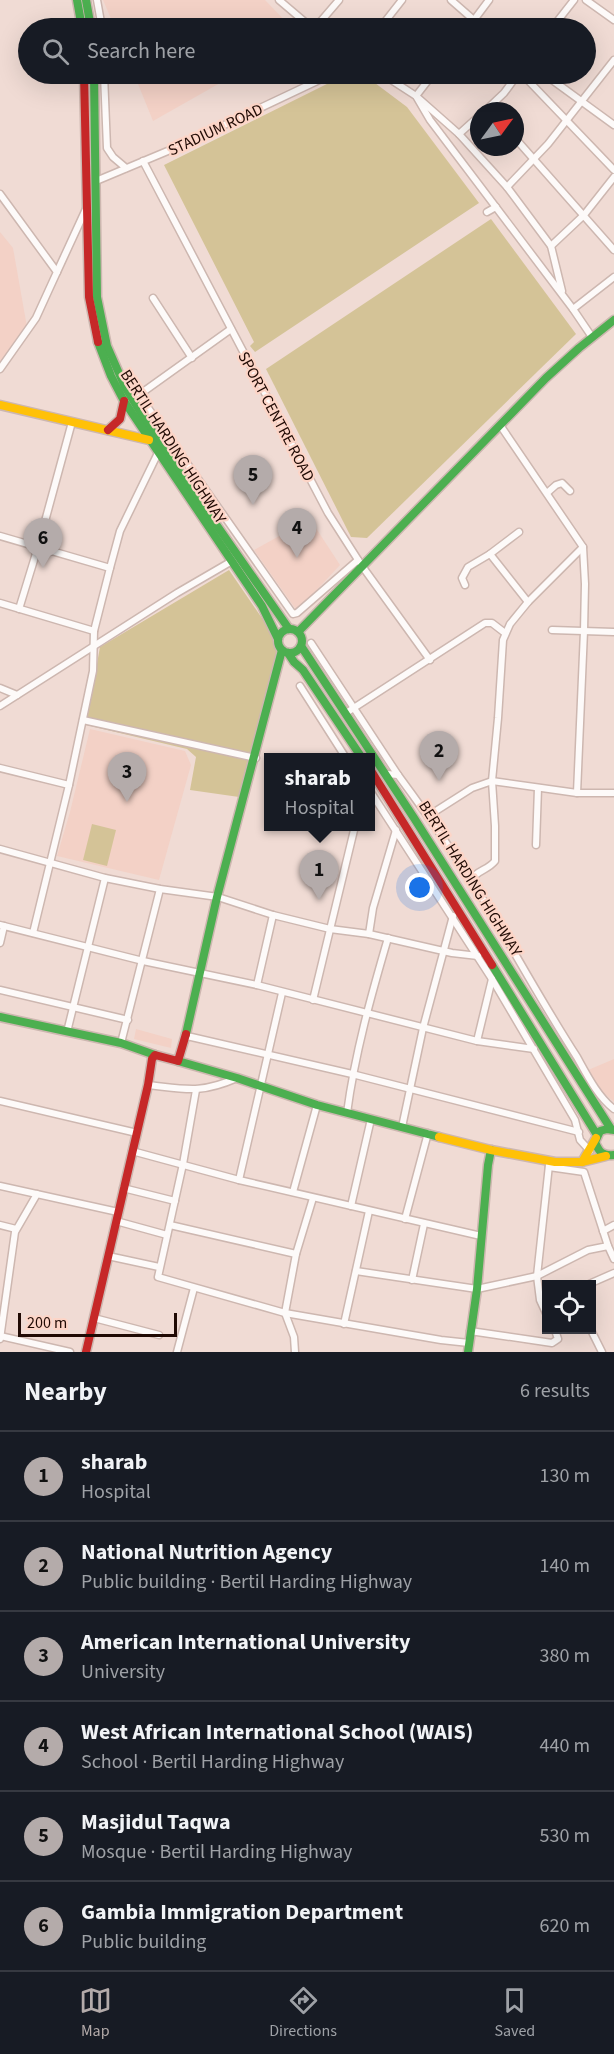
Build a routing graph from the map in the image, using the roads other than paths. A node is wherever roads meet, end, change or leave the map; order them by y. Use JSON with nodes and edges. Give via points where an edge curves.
{"nodes":[{"id":1,"x":77,"y":0,"type":"edge"},
{"id":2,"x":86,"y":0,"type":"edge"},
{"id":3,"x":97,"y":0,"type":"edge"},
{"id":4,"x":279,"y":0,"type":"edge"},
{"id":5,"x":339,"y":0,"type":"edge"},
{"id":6,"x":402,"y":0,"type":"edge"},
{"id":7,"x":451,"y":0,"type":"edge"},
{"id":8,"x":489,"y":0,"type":"edge"},
{"id":9,"x":574,"y":0,"type":"edge"},
{"id":10,"x":586,"y":0,"type":"edge"},
{"id":11,"x":80,"y":18,"type":"edge"},
{"id":12,"x":89,"y":18,"type":"edge"},
{"id":13,"x":100,"y":18,"type":"edge"},
{"id":14,"x":301,"y":18,"type":"edge"},
{"id":15,"x":322,"y":18,"type":"edge"},
{"id":16,"x":388,"y":18,"type":"edge"},
{"id":17,"x":470,"y":18,"type":"edge"},
{"id":18,"x":477,"y":18,"type":"edge"},
{"id":19,"x":560,"y":18,"type":"edge"},
{"id":20,"x":614,"y":20,"type":"edge"},
{"id":21,"x":614,"y":60,"type":"edge"},
{"id":22,"x":84,"y":84,"type":"edge"},
{"id":23,"x":94,"y":84,"type":"edge"},
{"id":24,"x":104,"y":84,"type":"edge"},
{"id":25,"x":311,"y":84,"type":"edge"},
{"id":26,"x":397,"y":84,"type":"edge"},
{"id":27,"x":425,"y":84,"type":"edge"},
{"id":28,"x":512,"y":84,"type":"edge"},
{"id":29,"x":530,"y":84,"type":"edge"},
{"id":30,"x":558,"y":84,"type":"edge"},
{"id":31,"x":416,"y":96,"type":"junction"},
{"id":32,"x":495,"y":102,"type":"edge"},
{"id":33,"x":583,"y":102,"type":"junction"},
{"id":34,"x":567,"y":121,"type":"junction"},
{"id":35,"x":470,"y":124,"type":"edge"},
{"id":36,"x":614,"y":125,"type":"edge"},
{"id":37,"x":459,"y":134,"type":"junction"},
{"id":38,"x":524,"y":148,"type":"edge"},
{"id":39,"x":534,"y":159,"type":"junction"},
{"id":40,"x":143,"y":161,"type":"junction"},
{"id":41,"x":126,"y":168,"type":"junction"},
{"id":42,"x":614,"y":170,"type":"edge"},
{"id":43,"x":614,"y":177,"type":"edge"},
{"id":44,"x":96,"y":181,"type":"junction"},
{"id":45,"x":507,"y":187,"type":"junction"},
{"id":46,"x":0,"y":194,"type":"edge"},
{"id":47,"x":496,"y":207,"type":"junction"},
{"id":48,"x":86,"y":208,"type":"junction"},
{"id":49,"x":487,"y":212,"type":"dead end"},
{"id":50,"x":584,"y":215,"type":"junction"},
{"id":51,"x":551,"y":246,"type":"junction"},
{"id":52,"x":614,"y":250,"type":"edge"},
{"id":53,"x":57,"y":272,"type":"junction"},
{"id":54,"x":614,"y":277,"type":"edge"},
{"id":55,"x":563,"y":295,"type":"junction"},
{"id":56,"x":153,"y":298,"type":"dead end"},
{"id":57,"x":573,"y":309,"type":"junction"},
{"id":58,"x":614,"y":320,"type":"edge"},
{"id":59,"x":231,"y":329,"type":"junction"},
{"id":60,"x":591,"y":337,"type":"junction"},
{"id":61,"x":192,"y":357,"type":"junction"},
{"id":62,"x":259,"y":361,"type":"dead end"},
{"id":63,"x":251,"y":366,"type":"junction"},
{"id":64,"x":0,"y":369,"type":"edge"},
{"id":65,"x":132,"y":398,"type":"junction"},
{"id":66,"x":0,"y":405,"type":"edge"},
{"id":67,"x":72,"y":422,"type":"junction"},
{"id":68,"x":500,"y":425,"type":"junction"},
{"id":69,"x":108,"y":430,"type":"junction"},
{"id":70,"x":149,"y":440,"type":"junction"},
{"id":71,"x":158,"y":453,"type":"junction"},
{"id":72,"x":570,"y":491,"type":"dead end"},
{"id":73,"x":547,"y":493,"type":"junction"},
{"id":74,"x":519,"y":532,"type":"dead end"},
{"id":75,"x":0,"y":536,"type":"edge"},
{"id":76,"x":38,"y":547,"type":"junction"},
{"id":77,"x":583,"y":547,"type":"junction"},
{"id":78,"x":490,"y":554,"type":"junction"},
{"id":79,"x":232,"y":561,"type":"junction"},
{"id":80,"x":360,"y":563,"type":"junction"},
{"id":81,"x":110,"y":568,"type":"junction"},
{"id":82,"x":465,"y":585,"type":"dead end"},
{"id":83,"x":528,"y":602,"type":"junction"},
{"id":84,"x":0,"y":603,"type":"edge"},
{"id":85,"x":19,"y":609,"type":"junction"},
{"id":86,"x":293,"y":630,"type":"junction"},
{"id":87,"x":552,"y":630,"type":"dead end"},
{"id":88,"x":94,"y":631,"type":"junction"},
{"id":89,"x":584,"y":631,"type":"junction"},
{"id":90,"x":614,"y":632,"type":"edge"},
{"id":91,"x":505,"y":633,"type":"junction"},
{"id":92,"x":278,"y":639,"type":"junction"},
{"id":93,"x":311,"y":643,"type":"dead end"},
{"id":94,"x":301,"y":646,"type":"junction"},
{"id":95,"x":93,"y":647,"type":"junction"},
{"id":96,"x":285,"y":652,"type":"junction"},
{"id":97,"x":430,"y":660,"type":"junction"},
{"id":98,"x":300,"y":686,"type":"dead end"},
{"id":99,"x":0,"y":688,"type":"edge"},
{"id":100,"x":16,"y":695,"type":"junction"},
{"id":101,"x":0,"y":706,"type":"edge"},
{"id":102,"x":355,"y":708,"type":"junction"},
{"id":103,"x":346,"y":713,"type":"junction"},
{"id":104,"x":83,"y":720,"type":"junction"},
{"id":105,"x":343,"y":753,"type":"edge"},
{"id":106,"x":359,"y":753,"type":"edge"},
{"id":107,"x":373,"y":753,"type":"edge"},
{"id":108,"x":375,"y":756,"type":"edge"},
{"id":109,"x":256,"y":758,"type":"junction"},
{"id":110,"x":0,"y":768,"type":"edge"},
{"id":111,"x":387,"y":774,"type":"junction"},
{"id":112,"x":398,"y":774,"type":"junction"},
{"id":113,"x":375,"y":777,"type":"edge"},
{"id":114,"x":492,"y":781,"type":"junction"},
{"id":115,"x":69,"y":785,"type":"junction"},
{"id":116,"x":537,"y":788,"type":"junction"},
{"id":117,"x":577,"y":793,"type":"junction"},
{"id":118,"x":614,"y":793,"type":"edge"},
{"id":119,"x":375,"y":798,"type":"edge"},
{"id":120,"x":428,"y":816,"type":"junction"},
{"id":121,"x":396,"y":830,"type":"junction"},
{"id":122,"x":354,"y":831,"type":"edge"},
{"id":123,"x":536,"y":845,"type":"dead end"},
{"id":124,"x":0,"y":849,"type":"edge"},
{"id":125,"x":49,"y":862,"type":"junction"},
{"id":126,"x":105,"y":878,"type":"junction"},
{"id":127,"x":470,"y":881,"type":"junction"},
{"id":128,"x":160,"y":889,"type":"junction"},
{"id":129,"x":218,"y":897,"type":"junction"},
{"id":130,"x":273,"y":915,"type":"junction"},
{"id":131,"x":453,"y":916,"type":"junction"},
{"id":132,"x":2,"y":926,"type":"edge"},
{"id":133,"x":330,"y":929,"type":"junction"},
{"id":134,"x":33,"y":933,"type":"junction"},
{"id":135,"x":369,"y":934,"type":"junction"},
{"id":136,"x":388,"y":938,"type":"junction"},
{"id":137,"x":0,"y":943,"type":"edge"},
{"id":138,"x":88,"y":947,"type":"junction"},
{"id":139,"x":444,"y":951,"type":"junction"},
{"id":140,"x":478,"y":956,"type":"junction"},
{"id":141,"x":143,"y":961,"type":"junction"},
{"id":142,"x":200,"y":974,"type":"junction"},
{"id":143,"x":492,"y":979,"type":"junction"},
{"id":144,"x":257,"y":985,"type":"junction"},
{"id":145,"x":0,"y":990,"type":"edge"},
{"id":146,"x":282,"y":993,"type":"junction"},
{"id":147,"x":313,"y":1000,"type":"junction"},
{"id":148,"x":73,"y":1007,"type":"junction"},
{"id":149,"x":366,"y":1013,"type":"junction"},
{"id":150,"x":0,"y":1017,"type":"edge"},
{"id":151,"x":128,"y":1020,"type":"junction"},
{"id":152,"x":423,"y":1028,"type":"junction"},
{"id":153,"x":67,"y":1032,"type":"junction"},
{"id":154,"x":187,"y":1035,"type":"junction"},
{"id":155,"x":477,"y":1041,"type":"junction"},
{"id":156,"x":122,"y":1043,"type":"junction"},
{"id":157,"x":534,"y":1049,"type":"junction"},
{"id":158,"x":154,"y":1055,"type":"junction"},
{"id":159,"x":268,"y":1055,"type":"junction"},
{"id":160,"x":178,"y":1061,"type":"junction"},
{"id":161,"x":352,"y":1074,"type":"junction"},
{"id":162,"x":237,"y":1078,"type":"junction"},
{"id":163,"x":148,"y":1085,"type":"junction"},
{"id":164,"x":260,"y":1088,"type":"junction"},
{"id":165,"x":409,"y":1089,"type":"junction"},
{"id":166,"x":196,"y":1090,"type":"junction"},
{"id":167,"x":0,"y":1101,"type":"edge"},
{"id":168,"x":316,"y":1106,"type":"junction"},
{"id":169,"x":614,"y":1109,"type":"edge"},
{"id":170,"x":346,"y":1113,"type":"junction"},
{"id":171,"x":371,"y":1119,"type":"junction"},
{"id":172,"x":402,"y":1127,"type":"junction"},
{"id":173,"x":613,"y":1129,"type":"edge"},
{"id":174,"x":579,"y":1132,"type":"junction"},
{"id":175,"x":137,"y":1133,"type":"junction"},
{"id":176,"x":428,"y":1133,"type":"junction"},
{"id":177,"x":596,"y":1136,"type":"junction"},
{"id":178,"x":132,"y":1150,"type":"junction"},
{"id":179,"x":491,"y":1150,"type":"junction"},
{"id":180,"x":590,"y":1151,"type":"junction"},
{"id":181,"x":611,"y":1157,"type":"edge"},
{"id":182,"x":582,"y":1162,"type":"junction"},
{"id":183,"x":183,"y":1164,"type":"junction"},
{"id":184,"x":549,"y":1164,"type":"junction"},
{"id":185,"x":240,"y":1180,"type":"junction"},
{"id":186,"x":0,"y":1186,"type":"edge"},
{"id":187,"x":123,"y":1188,"type":"junction"},
{"id":188,"x":293,"y":1192,"type":"junction"},
{"id":189,"x":37,"y":1194,"type":"junction"},
{"id":190,"x":313,"y":1198,"type":"junction"},
{"id":191,"x":175,"y":1201,"type":"junction"},
{"id":192,"x":351,"y":1206,"type":"junction"},
{"id":193,"x":369,"y":1211,"type":"junction"},
{"id":194,"x":117,"y":1217,"type":"junction"},
{"id":195,"x":405,"y":1219,"type":"junction"},
{"id":196,"x":424,"y":1224,"type":"junction"},
{"id":197,"x":0,"y":1225,"type":"edge"},
{"id":198,"x":170,"y":1225,"type":"junction"},
{"id":199,"x":614,"y":1225,"type":"edge"},
{"id":200,"x":16,"y":1229,"type":"junction"},
{"id":201,"x":603,"y":1231,"type":"junction"},
{"id":202,"x":168,"y":1235,"type":"junction"},
{"id":203,"x":481,"y":1236,"type":"junction"},
{"id":204,"x":608,"y":1246,"type":"junction"},
{"id":205,"x":296,"y":1254,"type":"junction"},
{"id":206,"x":108,"y":1256,"type":"junction"},
{"id":207,"x":614,"y":1259,"type":"edge"},
{"id":208,"x":159,"y":1267,"type":"junction"},
{"id":209,"x":356,"y":1271,"type":"junction"},
{"id":210,"x":614,"y":1273,"type":"edge"},
{"id":211,"x":537,"y":1276,"type":"junction"},
{"id":212,"x":412,"y":1280,"type":"junction"},
{"id":213,"x":596,"y":1281,"type":"edge"},
{"id":214,"x":194,"y":1288,"type":"junction"},
{"id":215,"x":477,"y":1289,"type":"junction"},
{"id":216,"x":542,"y":1304,"type":"edge"},
{"id":217,"x":285,"y":1313,"type":"junction"},
{"id":218,"x":94,"y":1318,"type":"junction"},
{"id":219,"x":344,"y":1324,"type":"junction"},
{"id":220,"x":470,"y":1331,"type":"junction"},
{"id":221,"x":556,"y":1334,"type":"edge"},
{"id":222,"x":593,"y":1334,"type":"edge"},
{"id":223,"x":159,"y":1335,"type":"dead end"},
{"id":224,"x":0,"y":1337,"type":"edge"},
{"id":225,"x":468,"y":1347,"type":"edge"},
{"id":226,"x":70,"y":1352,"type":"edge"},
{"id":227,"x":86,"y":1352,"type":"edge"},
{"id":228,"x":177,"y":1352,"type":"edge"},
{"id":229,"x":295,"y":1352,"type":"edge"},
{"id":230,"x":602,"y":1352,"type":"edge"}],
"edges":[{"from":1,"to":11,"type":"main road"},
{"from":2,"to":12,"type":"main road"},
{"from":3,"to":13,"type":"street"},
{"from":4,"to":14,"type":"street"},
{"from":5,"to":15,"type":"street"},
{"from":6,"to":16,"type":"street"},
{"from":7,"to":17,"type":"street"},
{"from":8,"to":18,"type":"street"},
{"from":9,"to":19,"type":"street"},
{"from":10,"to":20,"type":"street"},
{"from":21,"to":33,"type":"street"},
{"from":22,"to":48,"type":"main road","name":"BERTIL HARDING HIGHWAY"},
{"from":23,"to":44,"type":"main road","name":"BERTIL HARDING HIGHWAY"},
{"from":24,"to":41,"type":"street","via":[[106,148]]},
{"from":25,"to":40,"type":"street","name":"STADIUM ROAD"},
{"from":26,"to":31,"type":"street"},
{"from":27,"to":31,"type":"street"},
{"from":28,"to":32,"type":"street"},
{"from":29,"to":34,"type":"street"},
{"from":30,"to":33,"type":"street"},
{"from":31,"to":37,"type":"street"},
{"from":31,"to":47,"type":"street"},
{"from":33,"to":34,"type":"street"},
{"from":33,"to":36,"type":"street"},
{"from":34,"to":39,"type":"street"},
{"from":34,"to":42,"type":"street"},
{"from":35,"to":37,"type":"street"},
{"from":37,"to":45,"type":"street"},
{"from":38,"to":39,"type":"street"},
{"from":39,"to":45,"type":"street"},
{"from":39,"to":50,"type":"street"},
{"from":40,"to":41,"type":"street","name":"STADIUM ROAD"},
{"from":40,"to":59,"type":"street","name":"SPORT CENTRE ROAD"},
{"from":41,"to":44,"type":"street","name":"STADIUM ROAD"},
{"from":43,"to":50,"type":"street"},
{"from":44,"to":65,"type":"main road","name":"BERTIL HARDING HIGHWAY","via":[[100,318],[111,357]]},
{"from":45,"to":51,"type":"street"},
{"from":46,"to":53,"type":"street"},
{"from":47,"to":49,"type":"street"},
{"from":47,"to":55,"type":"street"},
{"from":48,"to":53,"type":"street"},
{"from":48,"to":65,"type":"main road","name":"BERTIL HARDING HIGHWAY","via":[[94,331],[109,374]]},
{"from":50,"to":51,"type":"street"},
{"from":50,"to":52,"type":"street"},
{"from":51,"to":55,"type":"street"},
{"from":53,"to":64,"type":"street","via":[[36,318]]},
{"from":54,"to":57,"type":"street"},
{"from":55,"to":57,"type":"street"},
{"from":56,"to":61,"type":"street"},
{"from":57,"to":60,"type":"street"},
{"from":58,"to":60,"type":"main road"},
{"from":59,"to":61,"type":"street"},
{"from":59,"to":63,"type":"street","name":"SPORT CENTRE ROAD"},
{"from":60,"to":68,"type":"main road"},
{"from":61,"to":65,"type":"street"},
{"from":62,"to":63,"type":"street"},
{"from":63,"to":80,"type":"street","name":"SPORT CENTRE ROAD","via":[[328,513]]},
{"from":65,"to":69,"type":"main road"},
{"from":65,"to":70,"type":"main road","name":"BERTIL HARDING HIGHWAY"},
{"from":65,"to":80,"type":"street","via":[[293,614]]},
{"from":65,"to":86,"type":"main road","name":"BERTIL HARDING HIGHWAY","via":[[163,448]]},
{"from":66,"to":67,"type":"main road"},
{"from":67,"to":69,"type":"main road"},
{"from":67,"to":76,"type":"street"},
{"from":68,"to":73,"type":"street"},
{"from":68,"to":80,"type":"main road"},
{"from":69,"to":70,"type":"main road"},
{"from":70,"to":71,"type":"main road","name":"BERTIL HARDING HIGHWAY"},
{"from":71,"to":79,"type":"main road","name":"BERTIL HARDING HIGHWAY"},
{"from":71,"to":81,"type":"street","via":[[120,531]]},
{"from":72,"to":73,"type":"street","via":[[561,483]]},
{"from":73,"to":77,"type":"street"},
{"from":74,"to":78,"type":"street"},
{"from":75,"to":76,"type":"street"},
{"from":76,"to":81,"type":"street"},
{"from":76,"to":85,"type":"street"},
{"from":77,"to":83,"type":"street"},
{"from":77,"to":89,"type":"street"},
{"from":78,"to":82,"type":"street","via":[[468,567],[462,578]]},
{"from":78,"to":83,"type":"street"},
{"from":79,"to":92,"type":"main road","name":"BERTIL HARDING HIGHWAY"},
{"from":79,"to":95,"type":"street"},
{"from":80,"to":86,"type":"main road"},
{"from":80,"to":97,"type":"street","name":"SPORT CENTRE ROAD"},
{"from":81,"to":88,"type":"street"},
{"from":83,"to":91,"type":"street"},
{"from":84,"to":85,"type":"street"},
{"from":85,"to":88,"type":"street"},
{"from":86,"to":92,"type":"main road","via":[[281,633]]},
{"from":86,"to":94,"type":"main road","via":[[302,637]]},
{"from":87,"to":89,"type":"street"},
{"from":88,"to":95,"type":"street"},
{"from":89,"to":90,"type":"street"},
{"from":89,"to":117,"type":"street"},
{"from":91,"to":97,"type":"street","via":[[492,623],[485,623]]},
{"from":91,"to":114,"type":"street"},
{"from":92,"to":96,"type":"main road"},
{"from":93,"to":102,"type":"street"},
{"from":94,"to":96,"type":"main road","via":[[294,652]]},
{"from":94,"to":103,"type":"main road","name":"BERTIL HARDING HIGHWAY"},
{"from":95,"to":100,"type":"street"},
{"from":95,"to":104,"type":"street","via":[[93,671]]},
{"from":96,"to":106,"type":"main road","via":[[303,670]]},
{"from":96,"to":109,"type":"main road"},
{"from":97,"to":102,"type":"street"},
{"from":98,"to":105,"type":"street"},
{"from":99,"to":100,"type":"street"},
{"from":100,"to":101,"type":"street"},
{"from":102,"to":103,"type":"street"},
{"from":102,"to":112,"type":"street"},
{"from":103,"to":107,"type":"main road","name":"BERTIL HARDING HIGHWAY"},
{"from":104,"to":109,"type":"street"},
{"from":104,"to":115,"type":"street"},
{"from":108,"to":111,"type":"main road","name":"BERTIL HARDING HIGHWAY"},
{"from":109,"to":129,"type":"main road"},
{"from":110,"to":115,"type":"street"},
{"from":111,"to":112,"type":"street"},
{"from":111,"to":173,"type":"main road","name":"BERTIL HARDING HIGHWAY"},
{"from":112,"to":120,"type":"street"},
{"from":113,"to":177,"type":"main road","name":"BERTIL HARDING HIGHWAY"},
{"from":114,"to":116,"type":"street"},
{"from":114,"to":120,"type":"street","via":[[472,788]]},
{"from":114,"to":127,"type":"street","via":[[495,861],[475,873]]},
{"from":115,"to":125,"type":"street"},
{"from":116,"to":117,"type":"street"},
{"from":116,"to":123,"type":"street"},
{"from":117,"to":118,"type":"street"},
{"from":119,"to":121,"type":"street"},
{"from":120,"to":127,"type":"street"},
{"from":121,"to":131,"type":"street"},
{"from":121,"to":135,"type":"street"},
{"from":122,"to":133,"type":"street"},
{"from":124,"to":125,"type":"street"},
{"from":125,"to":126,"type":"street"},
{"from":125,"to":134,"type":"street"},
{"from":126,"to":128,"type":"street"},
{"from":126,"to":138,"type":"street"},
{"from":127,"to":169,"type":"street","via":[[583,1068]]},
{"from":128,"to":129,"type":"street"},
{"from":128,"to":141,"type":"street"},
{"from":129,"to":130,"type":"street"},
{"from":129,"to":142,"type":"main road"},
{"from":130,"to":133,"type":"street"},
{"from":130,"to":144,"type":"street"},
{"from":131,"to":139,"type":"street"},
{"from":131,"to":140,"type":"street"},
{"from":132,"to":134,"type":"street"},
{"from":132,"to":137,"type":"street"},
{"from":133,"to":135,"type":"street"},
{"from":133,"to":147,"type":"street"},
{"from":134,"to":138,"type":"street"},
{"from":135,"to":136,"type":"street"},
{"from":136,"to":139,"type":"street"},
{"from":136,"to":149,"type":"street"},
{"from":138,"to":141,"type":"street"},
{"from":138,"to":148,"type":"street"},
{"from":139,"to":140,"type":"street"},
{"from":139,"to":152,"type":"street"},
{"from":140,"to":143,"type":"street"},
{"from":141,"to":142,"type":"street"},
{"from":141,"to":151,"type":"street"},
{"from":142,"to":144,"type":"street"},
{"from":142,"to":154,"type":"main road"},
{"from":143,"to":155,"type":"street"},
{"from":143,"to":157,"type":"street"},
{"from":144,"to":146,"type":"street"},
{"from":145,"to":148,"type":"street"},
{"from":146,"to":147,"type":"street"},
{"from":146,"to":159,"type":"street"},
{"from":147,"to":149,"type":"street"},
{"from":148,"to":151,"type":"street"},
{"from":148,"to":153,"type":"street"},
{"from":149,"to":152,"type":"street"},
{"from":149,"to":161,"type":"street"},
{"from":150,"to":153,"type":"main road"},
{"from":151,"to":156,"type":"street"},
{"from":152,"to":155,"type":"street"},
{"from":152,"to":165,"type":"street"},
{"from":153,"to":156,"type":"main road"},
{"from":154,"to":159,"type":"street"},
{"from":154,"to":160,"type":"main road"},
{"from":155,"to":157,"type":"street"},
{"from":156,"to":158,"type":"main road"},
{"from":157,"to":174,"type":"street"},
{"from":158,"to":160,"type":"main road"},
{"from":158,"to":163,"type":"main road"},
{"from":159,"to":161,"type":"street"},
{"from":159,"to":164,"type":"street"},
{"from":160,"to":162,"type":"main road"},
{"from":161,"to":165,"type":"street"},
{"from":161,"to":170,"type":"street"},
{"from":162,"to":164,"type":"main road"},
{"from":162,"to":166,"type":"street"},
{"from":163,"to":166,"type":"street"},
{"from":163,"to":175,"type":"main road"},
{"from":164,"to":168,"type":"main road"},
{"from":164,"to":185,"type":"street"},
{"from":165,"to":172,"type":"street"},
{"from":165,"to":174,"type":"street"},
{"from":166,"to":183,"type":"street"},
{"from":167,"to":175,"type":"street"},
{"from":168,"to":170,"type":"main road"},
{"from":168,"to":188,"type":"street"},
{"from":170,"to":171,"type":"main road"},
{"from":171,"to":172,"type":"main road"},
{"from":171,"to":192,"type":"street"},
{"from":172,"to":176,"type":"main road"},
{"from":173,"to":177,"type":"main road"},
{"from":174,"to":180,"type":"street","via":[[580,1140]]},
{"from":175,"to":178,"type":"main road"},
{"from":176,"to":179,"type":"main road"},
{"from":176,"to":195,"type":"street"},
{"from":177,"to":180,"type":"main road"},
{"from":177,"to":181,"type":"main road","name":"BERTIL HARDING HIGHWAY","via":[[597,1149]]},
{"from":178,"to":183,"type":"street"},
{"from":178,"to":187,"type":"main road"},
{"from":179,"to":184,"type":"main road"},
{"from":179,"to":203,"type":"main road"},
{"from":180,"to":182,"type":"main road"},
{"from":181,"to":182,"type":"main road"},
{"from":182,"to":184,"type":"main road"},
{"from":183,"to":185,"type":"street"},
{"from":183,"to":191,"type":"street"},
{"from":184,"to":201,"type":"street","via":[[584,1172]]},
{"from":184,"to":211,"type":"street"},
{"from":185,"to":188,"type":"street"},
{"from":186,"to":189,"type":"street"},
{"from":187,"to":191,"type":"street"},
{"from":187,"to":194,"type":"main road"},
{"from":188,"to":190,"type":"street"},
{"from":189,"to":194,"type":"street"},
{"from":189,"to":200,"type":"street"},
{"from":190,"to":192,"type":"street"},
{"from":190,"to":205,"type":"street"},
{"from":191,"to":198,"type":"street"},
{"from":192,"to":193,"type":"street"},
{"from":193,"to":195,"type":"street"},
{"from":193,"to":209,"type":"street"},
{"from":194,"to":202,"type":"street"},
{"from":194,"to":206,"type":"main road"},
{"from":195,"to":196,"type":"street"},
{"from":196,"to":203,"type":"street"},
{"from":196,"to":212,"type":"street"},
{"from":197,"to":200,"type":"street"},
{"from":198,"to":202,"type":"street"},
{"from":198,"to":205,"type":"street"},
{"from":199,"to":201,"type":"street"},
{"from":200,"to":224,"type":"street"},
{"from":201,"to":204,"type":"street"},
{"from":202,"to":208,"type":"street"},
{"from":203,"to":215,"type":"main road"},
{"from":204,"to":207,"type":"street"},
{"from":204,"to":211,"type":"street","via":[[588,1250]]},
{"from":205,"to":217,"type":"street"},
{"from":206,"to":208,"type":"street"},
{"from":206,"to":218,"type":"main road"},
{"from":208,"to":214,"type":"street","via":[[159,1278]]},
{"from":209,"to":212,"type":"street"},
{"from":209,"to":219,"type":"street"},
{"from":210,"to":213,"type":"street"},
{"from":211,"to":215,"type":"street"},
{"from":211,"to":216,"type":"street"},
{"from":212,"to":215,"type":"street"},
{"from":214,"to":217,"type":"street"},
{"from":214,"to":228,"type":"street"},
{"from":215,"to":220,"type":"main road"},
{"from":217,"to":219,"type":"street"},
{"from":217,"to":229,"type":"street"},
{"from":218,"to":223,"type":"street"},
{"from":218,"to":227,"type":"main road"},
{"from":219,"to":225,"type":"street"},
{"from":220,"to":221,"type":"street","via":[[552,1343],[558,1339]]},
{"from":220,"to":225,"type":"main road"},
{"from":222,"to":230,"type":"street"},
{"from":224,"to":226,"type":"street"}]}
